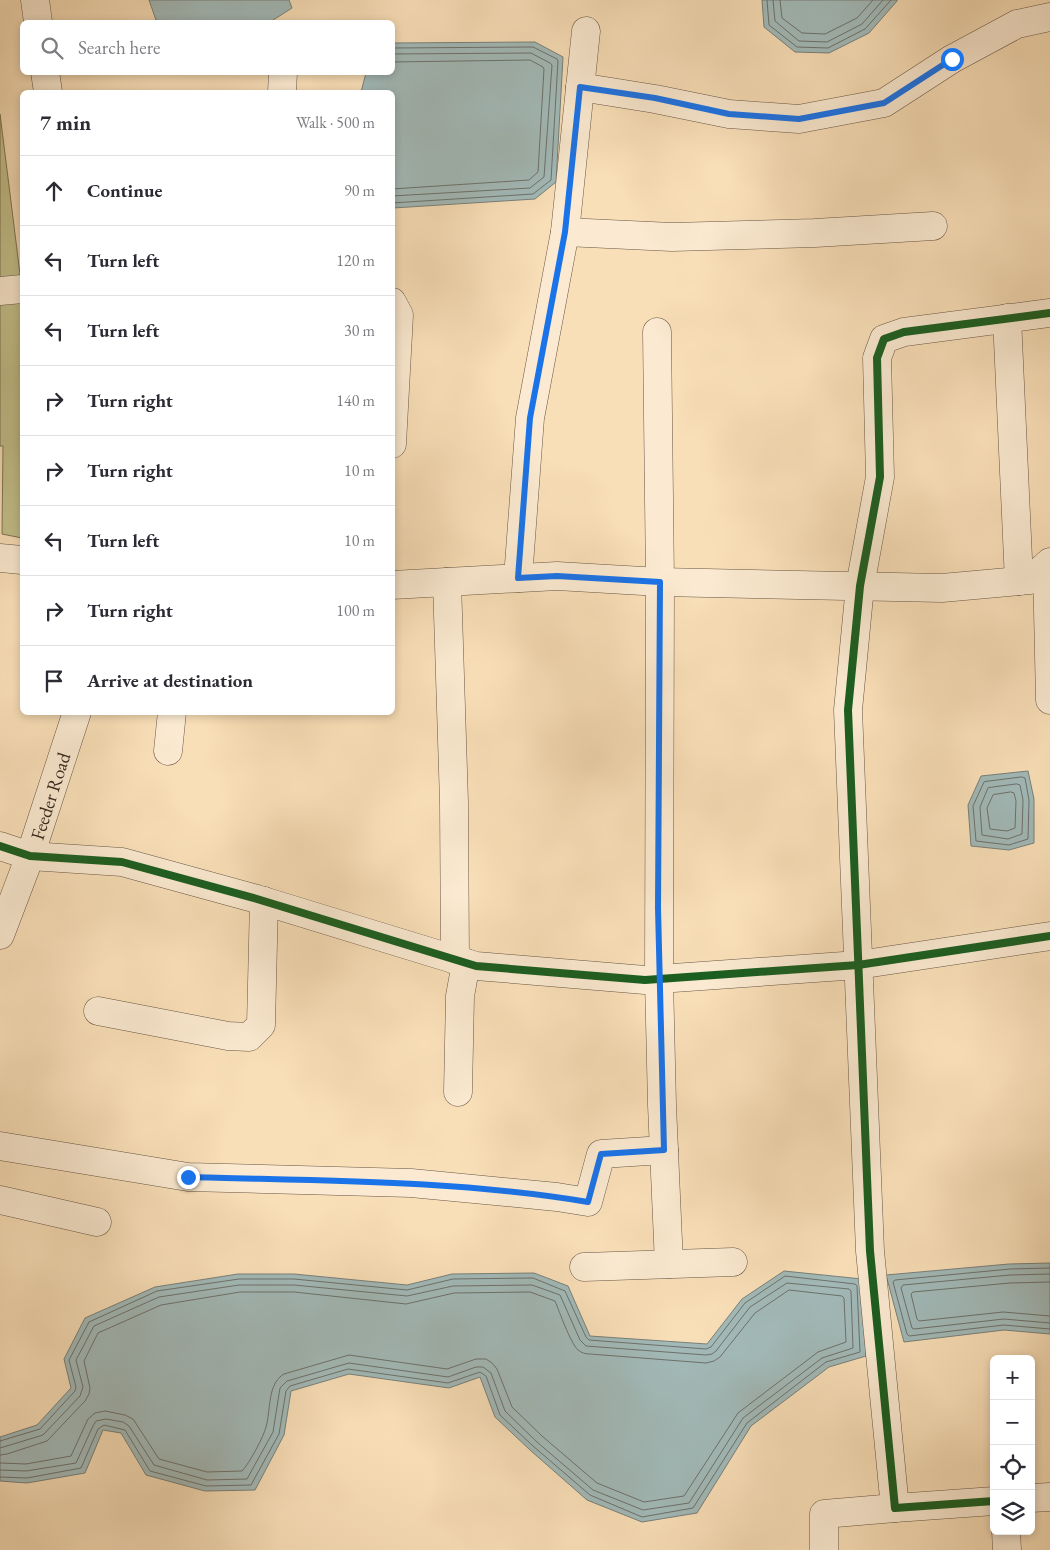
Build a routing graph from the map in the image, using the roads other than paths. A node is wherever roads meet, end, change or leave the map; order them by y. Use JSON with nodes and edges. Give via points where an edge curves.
{"nodes":[{"id":1,"x":35,"y":0,"type":"edge"},
{"id":2,"x":1050,"y":17,"type":"edge"},
{"id":3,"x":38,"y":20,"type":"edge"},
{"id":4,"x":586,"y":31,"type":"dead end"},
{"id":5,"x":45,"y":75,"type":"edge"},
{"id":6,"x":283,"y":75,"type":"edge"},
{"id":7,"x":580,"y":87,"type":"junction"},
{"id":8,"x":48,"y":90,"type":"edge"},
{"id":9,"x":282,"y":90,"type":"edge"},
{"id":10,"x":934,"y":226,"type":"dead end"},
{"id":11,"x":565,"y":232,"type":"junction"},
{"id":12,"x":20,"y":290,"type":"edge"},
{"id":13,"x":0,"y":291,"type":"edge"},
{"id":14,"x":395,"y":308,"type":"edge"},
{"id":15,"x":1050,"y":313,"type":"edge"},
{"id":16,"x":1007,"y":318,"type":"junction"},
{"id":17,"x":657,"y":332,"type":"dead end"},
{"id":18,"x":395,"y":389,"type":"edge"},
{"id":19,"x":0,"y":558,"type":"edge"},
{"id":20,"x":20,"y":560,"type":"edge"},
{"id":21,"x":1048,"y":563,"type":"edge"},
{"id":22,"x":518,"y":578,"type":"junction"},
{"id":23,"x":1019,"y":581,"type":"junction"},
{"id":24,"x":447,"y":582,"type":"junction"},
{"id":25,"x":660,"y":582,"type":"junction"},
{"id":26,"x":395,"y":585,"type":"edge"},
{"id":27,"x":860,"y":586,"type":"junction"},
{"id":28,"x":1050,"y":700,"type":"edge"},
{"id":29,"x":76,"y":715,"type":"edge"},
{"id":30,"x":172,"y":715,"type":"edge"},
{"id":31,"x":168,"y":751,"type":"dead end"},
{"id":32,"x":0,"y":846,"type":"edge"},
{"id":33,"x":30,"y":856,"type":"junction"},
{"id":34,"x":264,"y":901,"type":"junction"},
{"id":35,"x":0,"y":935,"type":"edge"},
{"id":36,"x":1050,"y":936,"type":"edge"},
{"id":37,"x":460,"y":961,"type":"junction"},
{"id":38,"x":858,"y":965,"type":"junction"},
{"id":39,"x":659,"y":979,"type":"junction"},
{"id":40,"x":98,"y":1011,"type":"dead end"},
{"id":41,"x":458,"y":1092,"type":"dead end"},
{"id":42,"x":0,"y":1146,"type":"edge"},
{"id":43,"x":664,"y":1150,"type":"junction"},
{"id":44,"x":0,"y":1200,"type":"edge"},
{"id":45,"x":97,"y":1222,"type":"dead end"},
{"id":46,"x":733,"y":1262,"type":"dead end"},
{"id":47,"x":669,"y":1264,"type":"junction"},
{"id":48,"x":584,"y":1267,"type":"dead end"},
{"id":49,"x":1050,"y":1497,"type":"edge"},
{"id":50,"x":1035,"y":1498,"type":"edge"},
{"id":51,"x":990,"y":1501,"type":"edge"},
{"id":52,"x":894,"y":1508,"type":"junction"},
{"id":53,"x":1006,"y":1535,"type":"edge"},
{"id":54,"x":824,"y":1550,"type":"edge"},
{"id":55,"x":1007,"y":1550,"type":"edge"}],
"edges":[{"from":1,"to":3,"type":"street"},
{"from":2,"to":7,"type":"street","via":[[1017,24],[952,59],[884,103],[799,119],[729,114],[655,98]]},
{"from":4,"to":7,"type":"street"},
{"from":5,"to":8,"type":"street"},
{"from":6,"to":9,"type":"street"},
{"from":7,"to":11,"type":"street"},
{"from":10,"to":11,"type":"street","via":[[672,237]]},
{"from":11,"to":22,"type":"street","via":[[530,418]]},
{"from":12,"to":13,"type":"street"},
{"from":14,"to":18,"type":"street","via":[[399,315]]},
{"from":15,"to":16,"type":"street"},
{"from":16,"to":23,"type":"street"},
{"from":16,"to":27,"type":"street","via":[[904,332],[884,340],[877,358],[880,477]]},
{"from":17,"to":25,"type":"street"},
{"from":19,"to":20,"type":"street"},
{"from":21,"to":23,"type":"street","via":[[1030,580]]},
{"from":21,"to":28,"type":"street"},
{"from":22,"to":24,"type":"street"},
{"from":22,"to":25,"type":"street","via":[[557,576]]},
{"from":23,"to":27,"type":"street","via":[[942,588]]},
{"from":24,"to":26,"type":"street"},
{"from":24,"to":37,"type":"street"},
{"from":25,"to":27,"type":"street"},
{"from":25,"to":39,"type":"street"},
{"from":27,"to":38,"type":"street","via":[[848,710]]},
{"from":29,"to":33,"type":"street","name":"Feeder Road"},
{"from":30,"to":31,"type":"street"},
{"from":32,"to":33,"type":"street"},
{"from":33,"to":34,"type":"street","via":[[122,862]]},
{"from":33,"to":35,"type":"street","name":"Feeder Road"},
{"from":34,"to":37,"type":"street"},
{"from":34,"to":40,"type":"street","via":[[261,1025],[249,1037],[228,1036]]},
{"from":36,"to":38,"type":"street"},
{"from":37,"to":39,"type":"street","via":[[476,966]]},
{"from":37,"to":41,"type":"street"},
{"from":38,"to":39,"type":"street"},
{"from":38,"to":52,"type":"street","via":[[870,1252]]},
{"from":39,"to":43,"type":"street"},
{"from":42,"to":43,"type":"street","via":[[188,1177],[411,1183],[588,1202],[601,1154]]},
{"from":43,"to":47,"type":"street"},
{"from":44,"to":45,"type":"street"},
{"from":46,"to":47,"type":"street"},
{"from":47,"to":48,"type":"street"},
{"from":49,"to":50,"type":"street"},
{"from":51,"to":52,"type":"street"},
{"from":52,"to":54,"type":"street","via":[[824,1514]]},
{"from":53,"to":55,"type":"street"}]}
